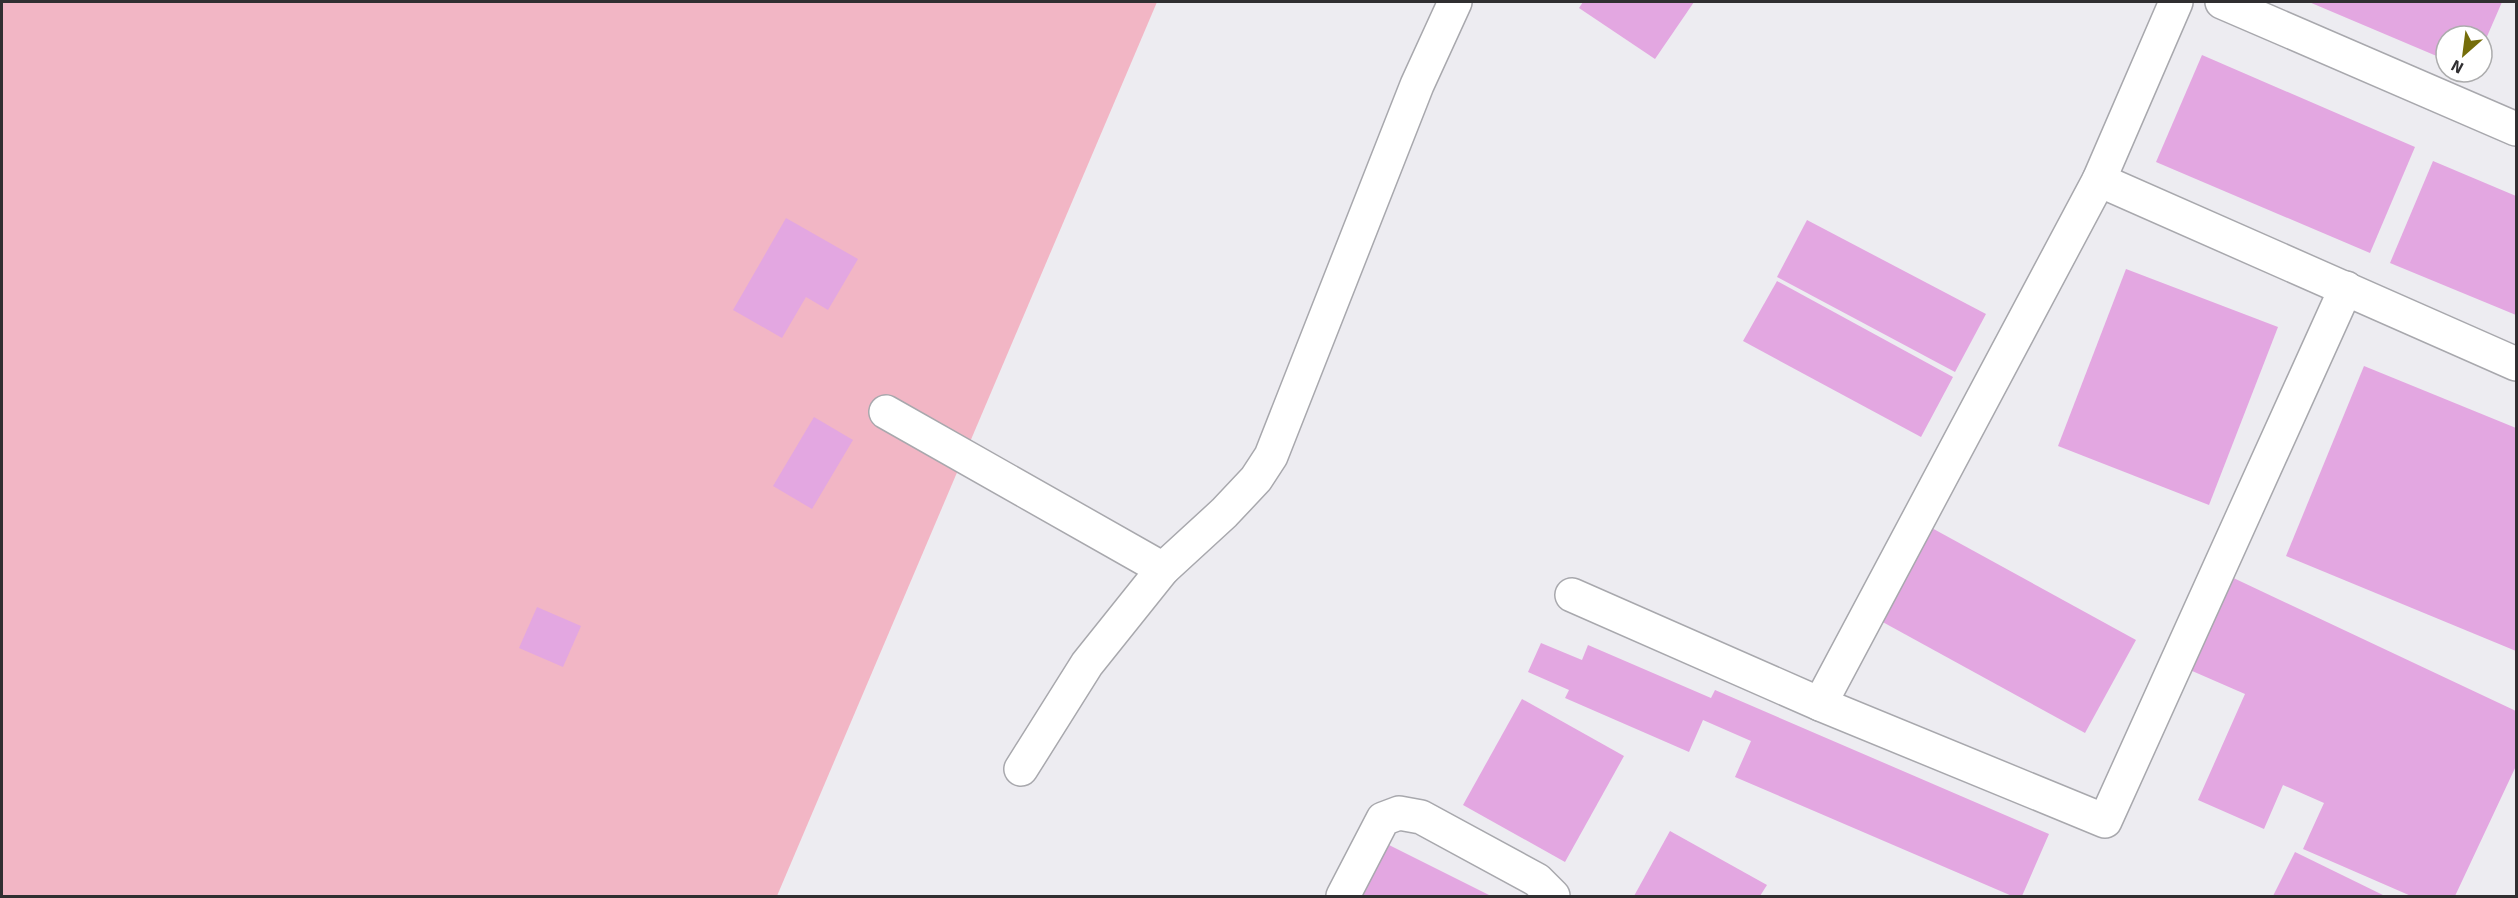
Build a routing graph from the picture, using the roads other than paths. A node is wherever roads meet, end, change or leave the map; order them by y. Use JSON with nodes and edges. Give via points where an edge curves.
{"nodes":[{"id":1,"x":1455,"y":2,"type":"edge"},
{"id":2,"x":2176,"y":2,"type":"edge"},
{"id":3,"x":2222,"y":2,"type":"edge"},
{"id":4,"x":2517,"y":129,"type":"edge"},
{"id":5,"x":2099,"y":180,"type":"junction"},
{"id":6,"x":2346,"y":288,"type":"junction"},
{"id":7,"x":2517,"y":364,"type":"edge"},
{"id":8,"x":886,"y":412,"type":"dead end"},
{"id":9,"x":1163,"y":569,"type":"junction"},
{"id":10,"x":1572,"y":595,"type":"dead end"},
{"id":11,"x":1820,"y":704,"type":"junction"},
{"id":12,"x":1021,"y":769,"type":"dead end"},
{"id":13,"x":1343,"y":897,"type":"edge"},
{"id":14,"x":1553,"y":897,"type":"edge"}],
"edges":[{"from":1,"to":9,"type":"street","via":[[1417,85],[1278,444],[1256,479]]},
{"from":2,"to":5,"type":"street"},
{"from":3,"to":4,"type":"street"},
{"from":5,"to":6,"type":"street"},
{"from":5,"to":11,"type":"street"},
{"from":6,"to":7,"type":"street"},
{"from":6,"to":11,"type":"street","via":[[2105,821]]},
{"from":8,"to":9,"type":"street"},
{"from":9,"to":12,"type":"street","via":[[1087,664]]},
{"from":10,"to":11,"type":"street"},
{"from":13,"to":14,"type":"street","via":[[1383,819],[1399,813],[1421,817],[1537,880]]}]}
